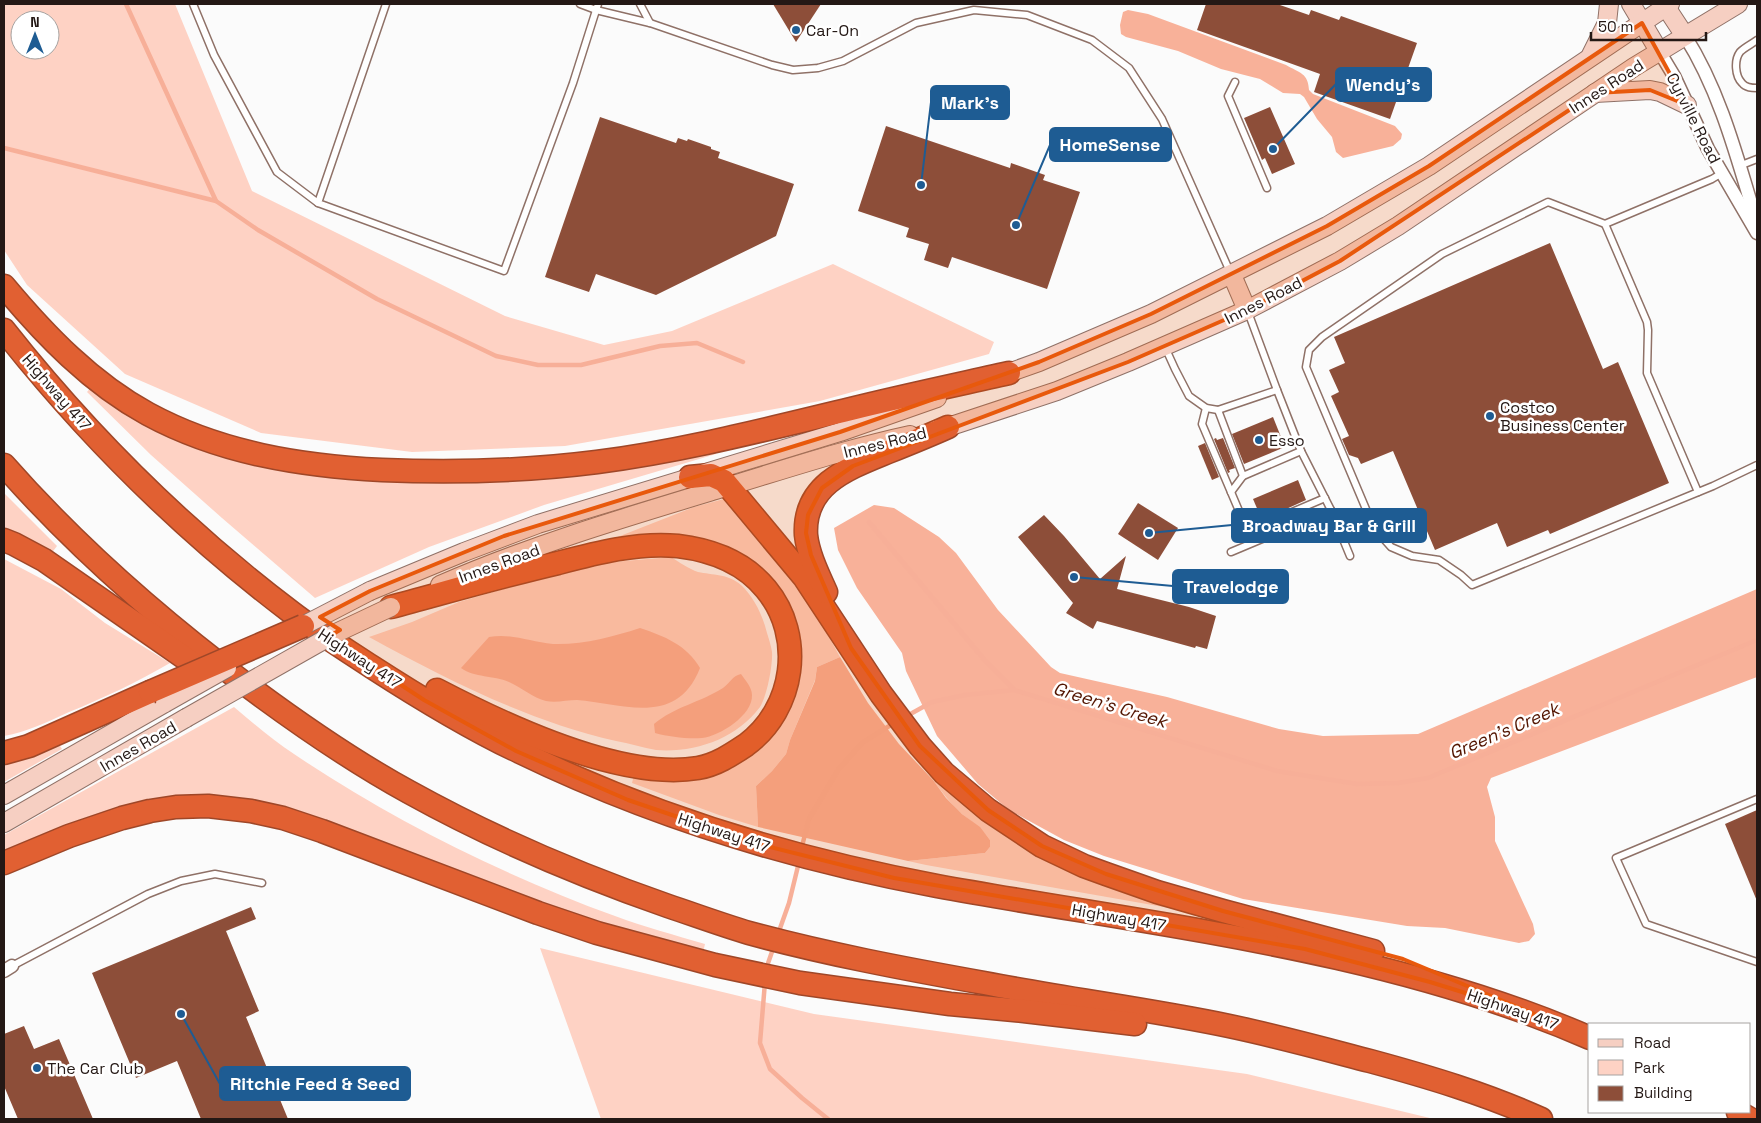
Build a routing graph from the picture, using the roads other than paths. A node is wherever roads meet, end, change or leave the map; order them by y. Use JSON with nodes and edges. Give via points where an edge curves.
{"nodes":[{"id":1,"x":193,"y":4,"type":"edge"},
{"id":2,"x":386,"y":4,"type":"edge"},
{"id":3,"x":580,"y":4,"type":"edge"},
{"id":4,"x":640,"y":4,"type":"edge"},
{"id":5,"x":1609,"y":4,"type":"edge"},
{"id":6,"x":1631,"y":4,"type":"edge"},
{"id":7,"x":1738,"y":4,"type":"edge"},
{"id":8,"x":1667,"y":5,"type":"edge"},
{"id":9,"x":597,"y":7,"type":"edge"},
{"id":10,"x":650,"y":23,"type":"junction"},
{"id":11,"x":1642,"y":23,"type":"junction"},
{"id":12,"x":1685,"y":36,"type":"junction"},
{"id":13,"x":1757,"y":40,"type":"edge"},
{"id":14,"x":1659,"y":52,"type":"junction"},
{"id":15,"x":1589,"y":58,"type":"junction"},
{"id":16,"x":1235,"y":82,"type":"dead end"},
{"id":17,"x":1757,"y":88,"type":"edge"},
{"id":18,"x":1595,"y":93,"type":"junction"},
{"id":19,"x":1687,"y":105,"type":"junction"},
{"id":20,"x":1757,"y":159,"type":"edge"},
{"id":21,"x":1739,"y":166,"type":"junction"},
{"id":22,"x":1722,"y":173,"type":"junction"},
{"id":23,"x":1267,"y":188,"type":"dead end"},
{"id":24,"x":318,"y":203,"type":"junction"},
{"id":25,"x":1606,"y":224,"type":"junction"},
{"id":26,"x":1757,"y":226,"type":"edge"},
{"id":27,"x":1757,"y":233,"type":"edge"},
{"id":28,"x":1232,"y":275,"type":"junction"},
{"id":29,"x":4,"y":286,"type":"edge"},
{"id":30,"x":1247,"y":310,"type":"junction"},
{"id":31,"x":4,"y":330,"type":"edge"},
{"id":32,"x":1165,"y":346,"type":"junction"},
{"id":33,"x":1009,"y":373,"type":"junction"},
{"id":34,"x":1277,"y":390,"type":"junction"},
{"id":35,"x":1206,"y":408,"type":"junction"},
{"id":36,"x":1218,"y":410,"type":"junction"},
{"id":37,"x":948,"y":428,"type":"junction"},
{"id":38,"x":1301,"y":451,"type":"junction"},
{"id":39,"x":4,"y":465,"type":"edge"},
{"id":40,"x":1757,"y":465,"type":"edge"},
{"id":41,"x":1243,"y":476,"type":"junction"},
{"id":42,"x":690,"y":477,"type":"junction"},
{"id":43,"x":729,"y":487,"type":"junction"},
{"id":44,"x":1231,"y":492,"type":"junction"},
{"id":45,"x":1698,"y":492,"type":"junction"},
{"id":46,"x":1325,"y":498,"type":"junction"},
{"id":47,"x":1331,"y":510,"type":"junction"},
{"id":48,"x":191,"y":530,"type":"junction"},
{"id":49,"x":4,"y":540,"type":"edge"},
{"id":50,"x":1231,"y":552,"type":"dead end"},
{"id":51,"x":1350,"y":556,"type":"dead end"},
{"id":52,"x":391,"y":607,"type":"junction"},
{"id":53,"x":303,"y":626,"type":"joint"},
{"id":54,"x":851,"y":648,"type":"junction"},
{"id":55,"x":158,"y":698,"type":"junction"},
{"id":56,"x":4,"y":753,"type":"edge"},
{"id":57,"x":4,"y":795,"type":"edge"},
{"id":58,"x":1757,"y":799,"type":"edge"},
{"id":59,"x":4,"y":823,"type":"edge"},
{"id":60,"x":522,"y":848,"type":"junction"},
{"id":61,"x":4,"y":863,"type":"edge"},
{"id":62,"x":262,"y":883,"type":"dead end"},
{"id":63,"x":1757,"y":962,"type":"edge"},
{"id":64,"x":8,"y":968,"type":"edge"},
{"id":65,"x":1539,"y":1016,"type":"junction"},
{"id":66,"x":1588,"y":1037,"type":"edge"},
{"id":67,"x":1320,"y":1048,"type":"junction"},
{"id":68,"x":1541,"y":1119,"type":"edge"}],
"edges":[{"from":1,"to":24,"type":"lane","via":[[214,55],[277,172]]},
{"from":2,"to":24,"type":"lane"},
{"from":3,"to":9,"type":"lane"},
{"from":4,"to":10,"type":"lane"},
{"from":5,"to":15,"type":"main road","via":[[1607,24]]},
{"from":6,"to":11,"type":"main road","name":"Cyrville Road"},
{"from":7,"to":12,"type":"main road","name":"Innes Road"},
{"from":8,"to":11,"type":"main road","name":"Innes Road"},
{"from":8,"to":12,"type":"main road","name":"Cyrville Road"},
{"from":9,"to":10,"type":"lane"},
{"from":9,"to":24,"type":"lane","via":[[573,83],[504,271]]},
{"from":10,"to":28,"type":"lane","via":[[793,70],[811,70],[843,61],[916,23],[974,10],[1027,16],[1092,40],[1129,68],[1162,119]]},
{"from":11,"to":14,"type":"main road","name":"Cyrville Road"},
{"from":11,"to":15,"type":"main road","name":"Innes Road"},
{"from":12,"to":14,"type":"main road","name":"Innes Road"},
{"from":12,"to":21,"type":"street","name":"Cyrville Road","via":[[1700,59]]},
{"from":13,"to":17,"type":"lane","via":[[1740,53],[1736,62],[1741,83]]},
{"from":14,"to":18,"type":"main road","name":"Innes Road"},
{"from":14,"to":19,"type":"street","name":"Cyrville Road"},
{"from":15,"to":28,"type":"main road","name":"Innes Road","via":[[1429,166],[1327,226]]},
{"from":16,"to":23,"type":"lane","via":[[1228,96]]},
{"from":18,"to":19,"type":"main road","via":[[1650,90]]},
{"from":18,"to":30,"type":"main road","name":"Innes Road","via":[[1398,226]]},
{"from":19,"to":22,"type":"street","name":"Cyrville Road"},
{"from":20,"to":21,"type":"lane"},
{"from":21,"to":26,"type":"street","name":"Cyrville Road"},
{"from":22,"to":25,"type":"lane"},
{"from":22,"to":27,"type":"street","name":"Cyrville Road"},
{"from":25,"to":45,"type":"lane","via":[[1647,322],[1647,373]]},
{"from":25,"to":45,"type":"lane","via":[[1548,202],[1442,254],[1322,336],[1309,350],[1306,367],[1374,528],[1391,548],[1412,556],[1439,560],[1472,585]]},
{"from":28,"to":30,"type":"main road"},
{"from":28,"to":33,"type":"main road","name":"Innes Road","via":[[1065,352]]},
{"from":29,"to":33,"type":"highway","via":[[60,348],[100,382],[148,414],[244,452],[333,467],[454,471],[522,469],[599,461],[715,441]]},
{"from":30,"to":32,"type":"main road","name":"Innes Road"},
{"from":30,"to":34,"type":"lane"},
{"from":31,"to":48,"type":"highway","name":"Highway 417","via":[[81,421]]},
{"from":32,"to":35,"type":"lane","via":[[1189,396]]},
{"from":32,"to":37,"type":"main road","name":"Innes Road","via":[[1057,391]]},
{"from":33,"to":42,"type":"main road","name":"Innes Road","via":[[840,432]]},
{"from":34,"to":36,"type":"lane"},
{"from":34,"to":38,"type":"lane"},
{"from":35,"to":36,"type":"lane"},
{"from":35,"to":44,"type":"lane","via":[[1202,424]]},
{"from":36,"to":41,"type":"lane"},
{"from":37,"to":43,"type":"main road","name":"Innes Road","via":[[884,441]]},
{"from":37,"to":54,"type":"highway","via":[[853,466],[822,488],[812,504],[807,525],[808,544]]},
{"from":38,"to":41,"type":"lane"},
{"from":38,"to":46,"type":"lane"},
{"from":39,"to":60,"type":"highway","via":[[63,528],[137,597],[184,638],[265,698],[324,740],[407,791]]},
{"from":40,"to":45,"type":"lane"},
{"from":41,"to":44,"type":"lane"},
{"from":42,"to":43,"type":"highway","via":[[711,475]]},
{"from":42,"to":53,"type":"main road","name":"Innes Road","bridge":true,"via":[[504,536],[370,591]]},
{"from":43,"to":52,"type":"main road","name":"Innes Road","via":[[593,528],[505,559]]},
{"from":43,"to":54,"type":"highway","via":[[804,577]]},
{"from":44,"to":46,"type":"lane","via":[[1245,525],[1250,527],[1257,527]]},
{"from":46,"to":47,"type":"lane"},
{"from":47,"to":50,"type":"lane"},
{"from":47,"to":51,"type":"lane"},
{"from":48,"to":52,"type":"highway","via":[[422,682],[546,740],[623,764],[672,770],[699,768],[723,760],[753,740],[771,721],[789,676],[790,652],[784,621],[765,588],[728,560],[690,548],[649,546],[599,553]]},
{"from":48,"to":65,"type":"highway","name":"Highway 417","via":[[299,618],[398,684],[490,737],[628,800],[776,849],[833,864],[937,886],[1305,949],[1430,982]]},
{"from":49,"to":60,"type":"highway","via":[[56,568],[352,771],[406,801]]},
{"from":52,"to":59,"type":"main road","name":"Innes Road","bridge":true,"via":[[336,633]]},
{"from":53,"to":55,"type":"highway","bridge":true},
{"from":54,"to":65,"type":"highway","via":[[881,694],[944,773],[988,810],[1042,846],[1134,884],[1412,962]]},
{"from":55,"to":56,"type":"highway"},
{"from":55,"to":57,"type":"main road","name":"Innes Road"},
{"from":58,"to":63,"type":"lane","via":[[1616,858],[1646,924]]},
{"from":60,"to":67,"type":"highway","via":[[596,881],[749,933],[984,983],[1228,1026]]},
{"from":61,"to":67,"type":"highway","via":[[69,836],[150,811],[208,806],[251,811],[322,830],[598,933],[744,972],[950,1004],[1024,1010]]},
{"from":62,"to":64,"type":"lane","via":[[215,874],[181,881],[148,894]]},
{"from":65,"to":66,"type":"highway","name":"Highway 417"},
{"from":67,"to":68,"type":"highway","via":[[1429,1078],[1503,1102]]}]}
